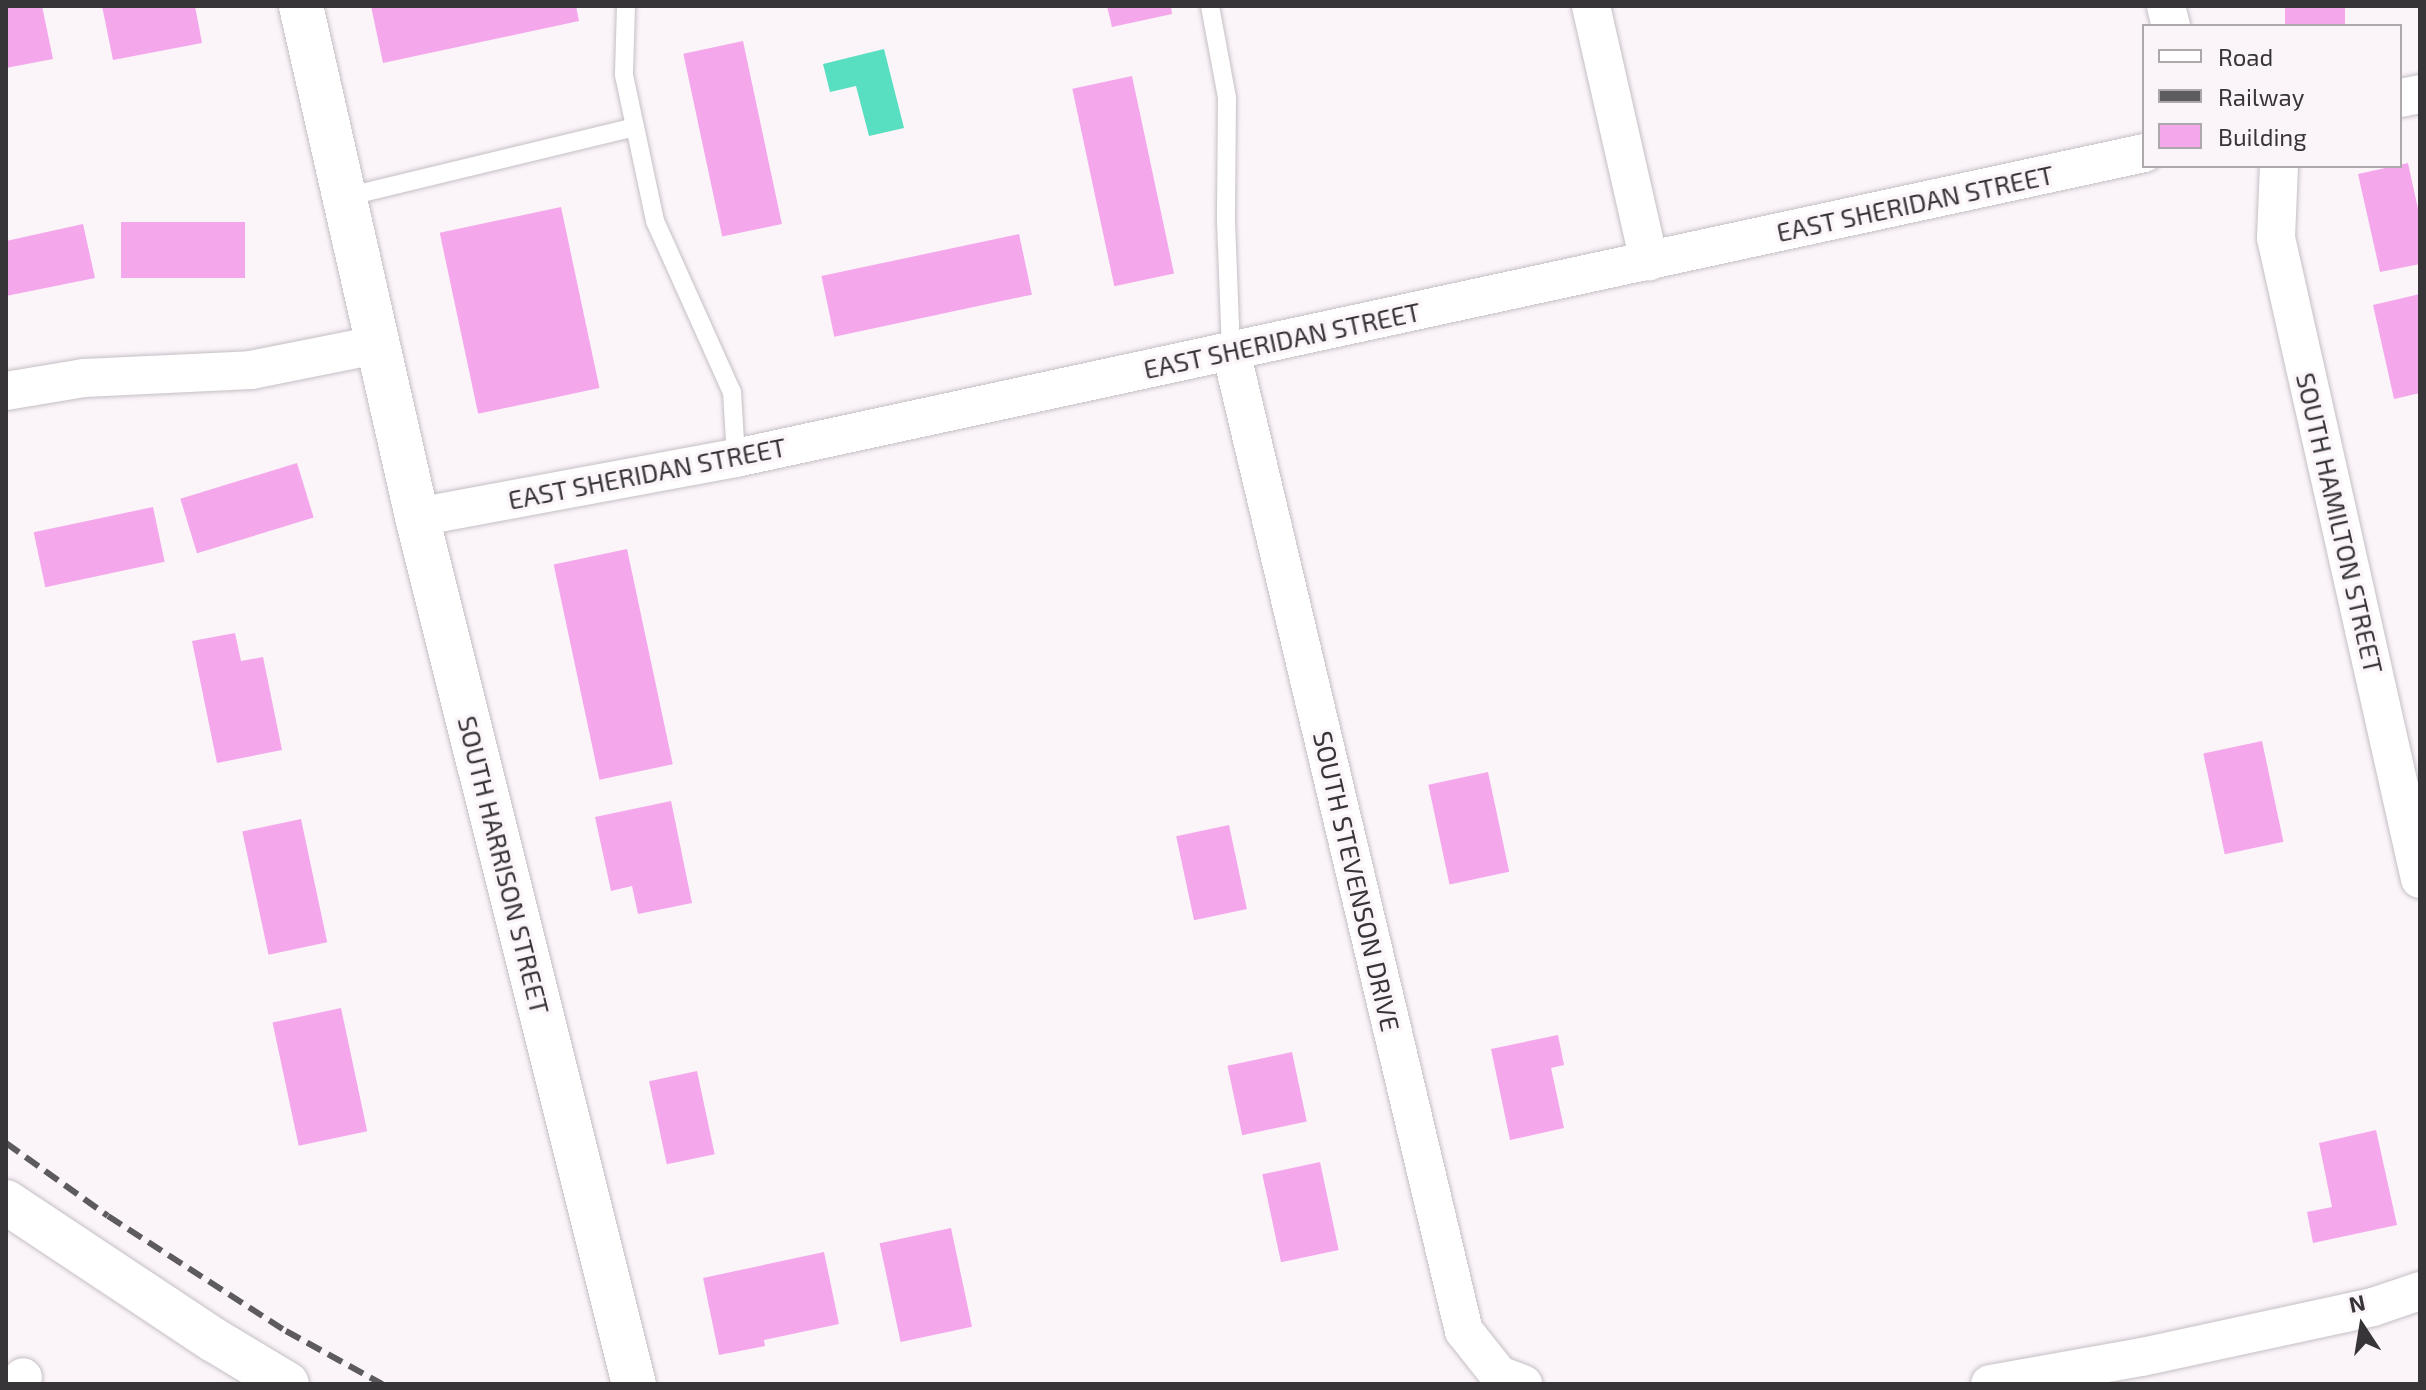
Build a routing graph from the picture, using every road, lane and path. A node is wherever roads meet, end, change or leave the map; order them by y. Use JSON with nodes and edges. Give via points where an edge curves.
{"nodes":[{"id":1,"x":301,"y":6,"type":"edge"},
{"id":2,"x":626,"y":6,"type":"edge"},
{"id":3,"x":1210,"y":6,"type":"edge"},
{"id":4,"x":1591,"y":6,"type":"edge"},
{"id":5,"x":635,"y":127,"type":"junction"},
{"id":6,"x":2142,"y":153,"type":"edge"},
{"id":7,"x":2279,"y":168,"type":"edge"},
{"id":8,"x":346,"y":197,"type":"junction"},
{"id":9,"x":1649,"y":261,"type":"junction"},
{"id":10,"x":376,"y":345,"type":"junction"},
{"id":11,"x":1231,"y":351,"type":"junction"},
{"id":12,"x":6,"y":391,"type":"edge"},
{"id":13,"x":736,"y":458,"type":"junction"},
{"id":14,"x":417,"y":517,"type":"junction"},
{"id":15,"x":2420,"y":879,"type":"edge"},
{"id":16,"x":6,"y":1202,"type":"edge"},
{"id":17,"x":2420,"y":1291,"type":"edge"},
{"id":18,"x":287,"y":1384,"type":"edge"},
{"id":19,"x":634,"y":1384,"type":"edge"},
{"id":20,"x":1523,"y":1384,"type":"edge"},
{"id":21,"x":1990,"y":1384,"type":"edge"}],
"edges":[{"from":1,"to":8,"type":"street","name":"SOUTH HARRISON STREET"},
{"from":2,"to":5,"type":"lane","via":[[624,75]]},
{"from":3,"to":11,"type":"lane","via":[[1227,98]]},
{"from":4,"to":9,"type":"street"},
{"from":5,"to":8,"type":"lane"},
{"from":5,"to":13,"type":"lane","via":[[655,221],[732,392]]},
{"from":6,"to":9,"type":"street","name":"EAST SHERIDAN STREET"},
{"from":7,"to":15,"type":"street","name":"SOUTH HAMILTON STREET","via":[[2276,238]]},
{"from":8,"to":10,"type":"street","name":"SOUTH HARRISON STREET"},
{"from":9,"to":11,"type":"street","name":"EAST SHERIDAN STREET"},
{"from":10,"to":12,"type":"street","via":[[251,370],[84,378]]},
{"from":10,"to":14,"type":"street","name":"SOUTH HARRISON STREET"},
{"from":11,"to":13,"type":"street","name":"EAST SHERIDAN STREET"},
{"from":11,"to":20,"type":"street","name":"SOUTH STEVENSON DRIVE","via":[[1464,1331],[1499,1375]]},
{"from":13,"to":14,"type":"street","name":"EAST SHERIDAN STREET"},
{"from":14,"to":19,"type":"street","name":"SOUTH HARRISON STREET"},
{"from":16,"to":18,"type":"street"},
{"from":17,"to":21,"type":"street","via":[[2373,1307]]}]}
